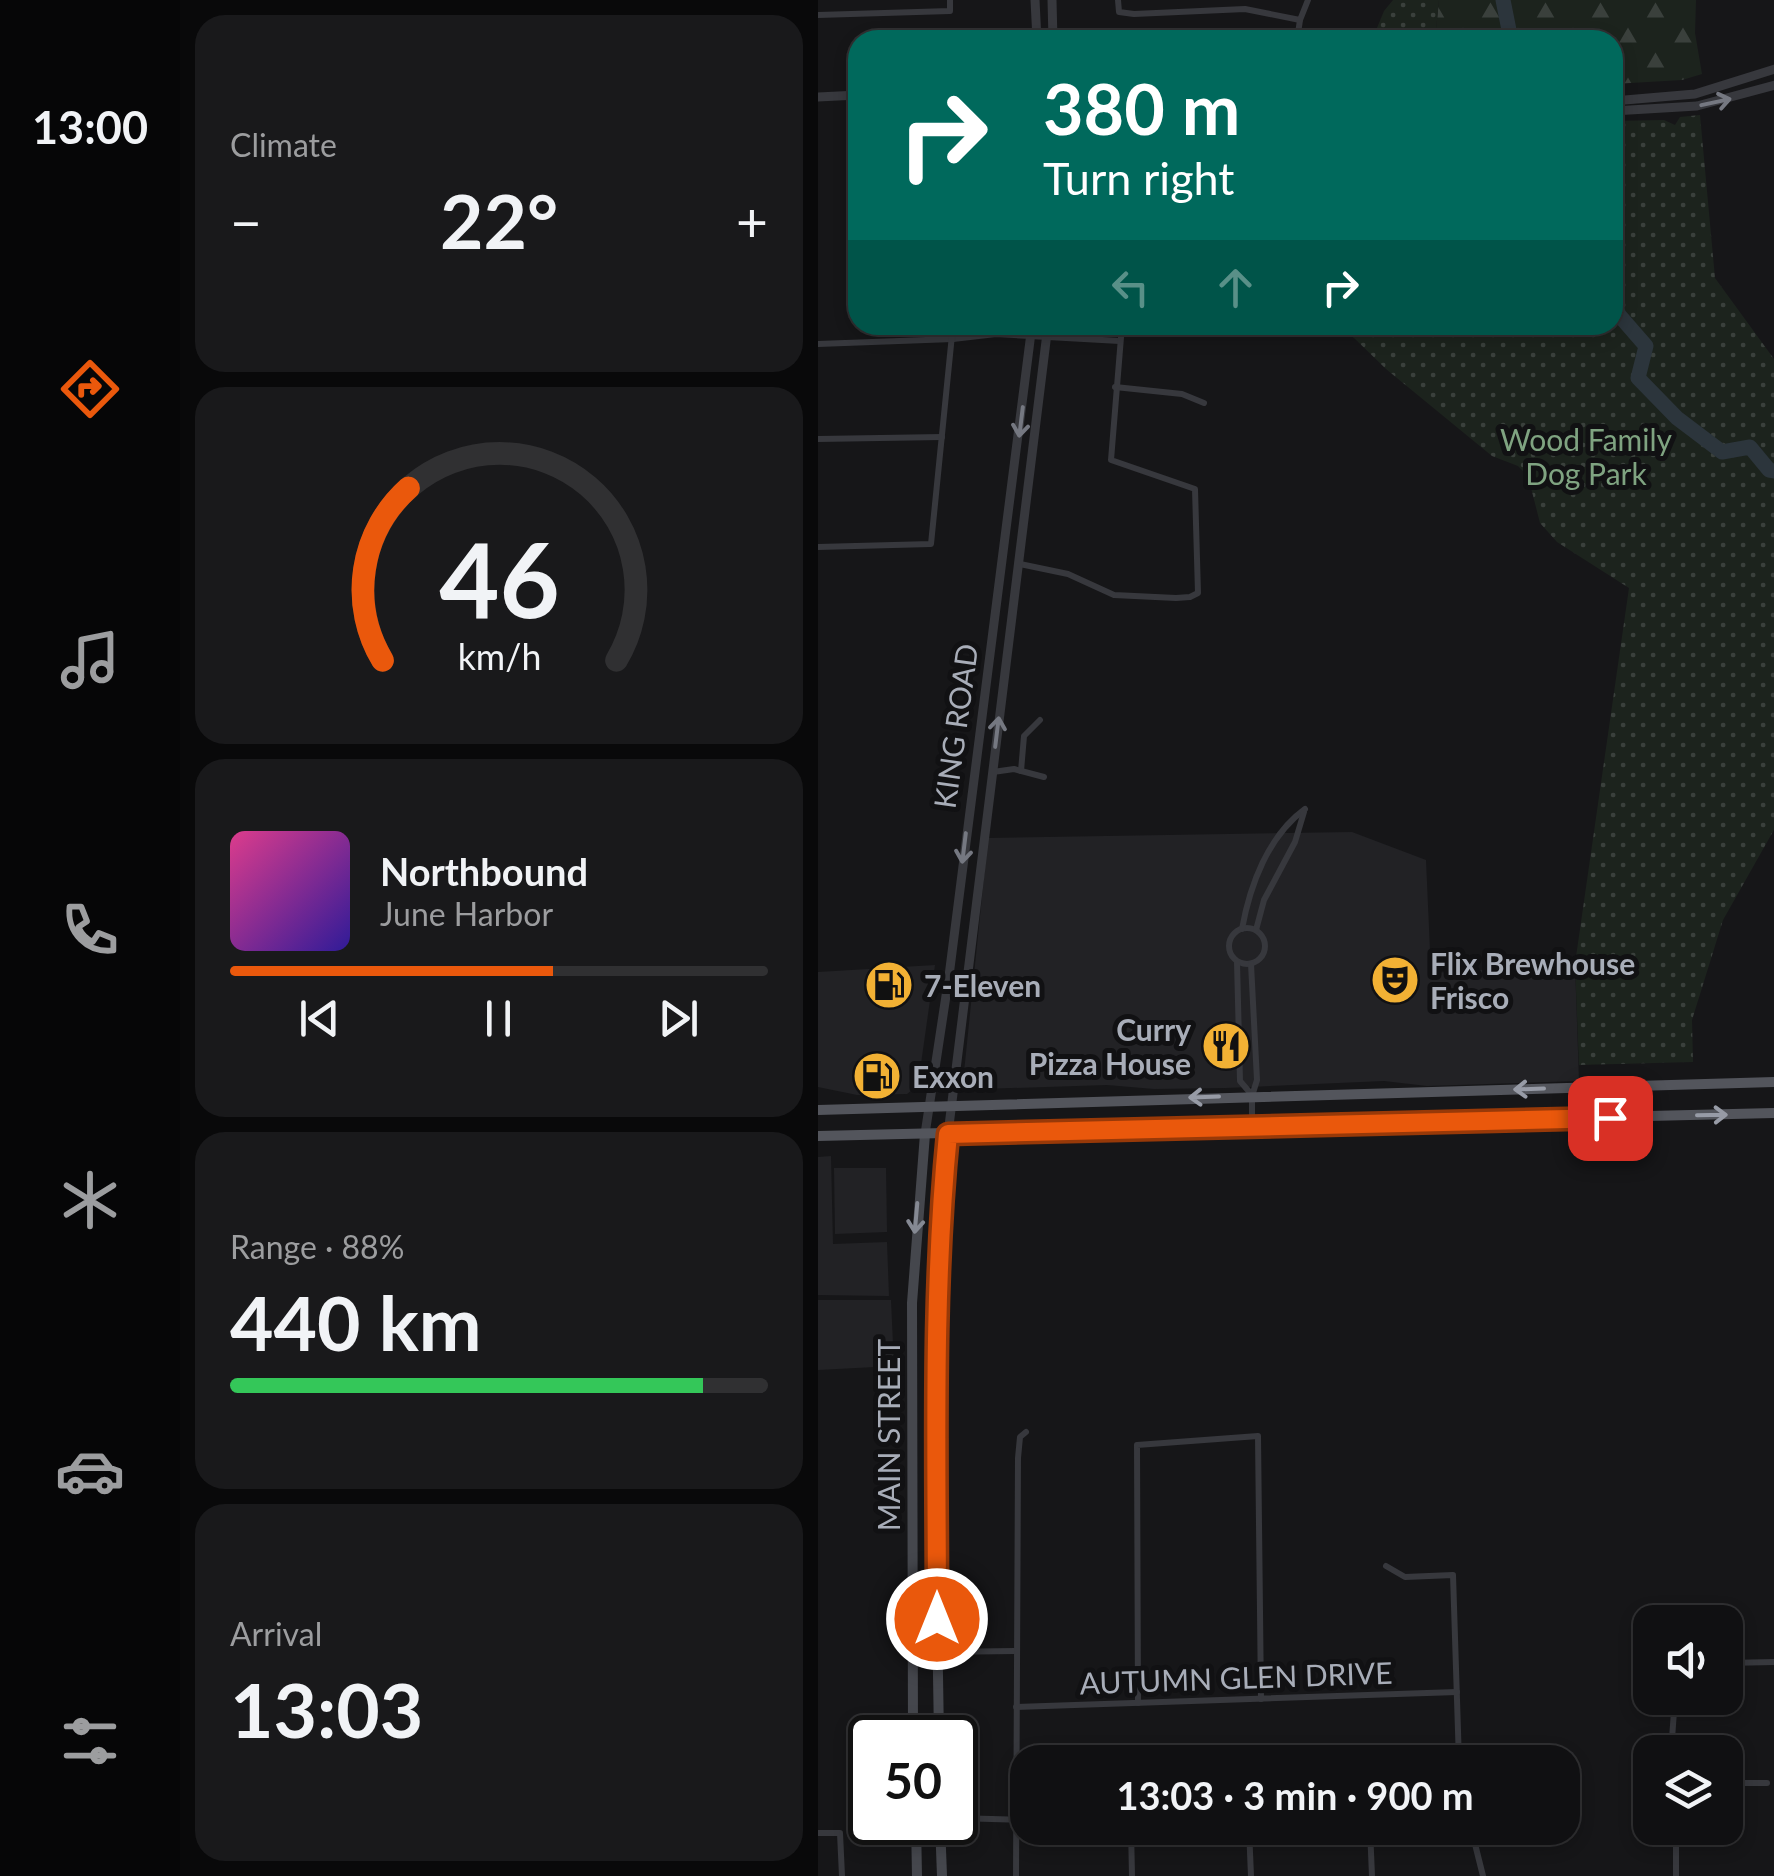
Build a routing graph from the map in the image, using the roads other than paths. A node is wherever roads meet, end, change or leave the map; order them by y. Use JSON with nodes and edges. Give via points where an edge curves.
{"nodes":[{"id":1,"x":950,"y":0,"type":"edge"},
{"id":2,"x":1036,"y":0,"type":"edge"},
{"id":3,"x":1052,"y":0,"type":"edge"},
{"id":4,"x":1118,"y":0,"type":"edge"},
{"id":5,"x":1308,"y":0,"type":"edge"},
{"id":6,"x":818,"y":16,"type":"edge"},
{"id":7,"x":1300,"y":20,"type":"junction"},
{"id":8,"x":1037,"y":30,"type":"edge"},
{"id":9,"x":1053,"y":30,"type":"edge"},
{"id":10,"x":1299,"y":30,"type":"edge"},
{"id":11,"x":1774,"y":69,"type":"edge"},
{"id":12,"x":1774,"y":85,"type":"edge"},
{"id":13,"x":848,"y":96,"type":"edge"},
{"id":14,"x":818,"y":97,"type":"edge"},
{"id":15,"x":1623,"y":100,"type":"edge"},
{"id":16,"x":1623,"y":110,"type":"edge"},
{"id":17,"x":958,"y":335,"type":"edge"},
{"id":18,"x":985,"y":335,"type":"edge"},
{"id":19,"x":1030,"y":335,"type":"edge"},
{"id":20,"x":1047,"y":335,"type":"edge"},
{"id":21,"x":1076,"y":335,"type":"edge"},
{"id":22,"x":1120,"y":335,"type":"edge"},
{"id":23,"x":953,"y":338,"type":"junction"},
{"id":24,"x":1120,"y":341,"type":"junction"},
{"id":25,"x":818,"y":344,"type":"edge"},
{"id":26,"x":1115,"y":387,"type":"junction"},
{"id":27,"x":1204,"y":403,"type":"dead end"},
{"id":28,"x":942,"y":437,"type":"junction"},
{"id":29,"x":818,"y":439,"type":"edge"},
{"id":30,"x":818,"y":547,"type":"edge"},
{"id":31,"x":1003,"y":561,"type":"junction"},
{"id":32,"x":1020,"y":564,"type":"junction"},
{"id":33,"x":1040,"y":720,"type":"dead end"},
{"id":34,"x":974,"y":770,"type":"junction"},
{"id":35,"x":1021,"y":771,"type":"junction"},
{"id":36,"x":992,"y":772,"type":"junction"},
{"id":37,"x":1044,"y":777,"type":"dead end"},
{"id":38,"x":1242,"y":928,"type":"junction"},
{"id":39,"x":1256,"y":930,"type":"junction"},
{"id":40,"x":1237,"y":962,"type":"junction"},
{"id":41,"x":1252,"y":964,"type":"junction"},
{"id":42,"x":949,"y":976,"type":"junction"},
{"id":43,"x":967,"y":978,"type":"junction"},
{"id":44,"x":1774,"y":1082,"type":"edge"},
{"id":45,"x":1252,"y":1096,"type":"junction"},
{"id":46,"x":951,"y":1107,"type":"junction"},
{"id":47,"x":930,"y":1108,"type":"junction"},
{"id":48,"x":818,"y":1110,"type":"edge"},
{"id":49,"x":1774,"y":1113,"type":"edge"},
{"id":50,"x":1252,"y":1126,"type":"junction"},
{"id":51,"x":925,"y":1134,"type":"junction"},
{"id":52,"x":948,"y":1134,"type":"junction"},
{"id":53,"x":818,"y":1136,"type":"edge"},
{"id":54,"x":1026,"y":1432,"type":"dead end"},
{"id":55,"x":1386,"y":1566,"type":"dead end"},
{"id":56,"x":1016,"y":1651,"type":"junction"},
{"id":57,"x":938,"y":1654,"type":"junction"},
{"id":58,"x":913,"y":1658,"type":"junction"},
{"id":59,"x":1774,"y":1662,"type":"edge"},
{"id":60,"x":1743,"y":1663,"type":"edge"},
{"id":61,"x":1457,"y":1692,"type":"junction"},
{"id":62,"x":1262,"y":1698,"type":"junction"},
{"id":63,"x":1138,"y":1703,"type":"junction"},
{"id":64,"x":1016,"y":1708,"type":"junction"},
{"id":65,"x":913,"y":1715,"type":"edge"},
{"id":66,"x":939,"y":1715,"type":"edge"},
{"id":67,"x":1015,"y":1745,"type":"edge"},
{"id":68,"x":1459,"y":1745,"type":"edge"},
{"id":69,"x":1743,"y":1783,"type":"edge"},
{"id":70,"x":1767,"y":1784,"type":"dead end"},
{"id":71,"x":978,"y":1818,"type":"edge"},
{"id":72,"x":1010,"y":1819,"type":"edge"},
{"id":73,"x":818,"y":1833,"type":"edge"},
{"id":74,"x":916,"y":1845,"type":"edge"},
{"id":75,"x":941,"y":1845,"type":"edge"},
{"id":76,"x":1015,"y":1845,"type":"edge"},
{"id":77,"x":1131,"y":1845,"type":"edge"},
{"id":78,"x":1250,"y":1845,"type":"edge"},
{"id":79,"x":1371,"y":1845,"type":"edge"},
{"id":80,"x":1475,"y":1845,"type":"edge"},
{"id":81,"x":1676,"y":1845,"type":"edge"},
{"id":82,"x":842,"y":1876,"type":"edge"},
{"id":83,"x":917,"y":1876,"type":"edge"},
{"id":84,"x":942,"y":1876,"type":"edge"},
{"id":85,"x":1016,"y":1876,"type":"edge"},
{"id":86,"x":1132,"y":1876,"type":"edge"},
{"id":87,"x":1251,"y":1876,"type":"edge"},
{"id":88,"x":1372,"y":1876,"type":"edge"},
{"id":89,"x":1483,"y":1876,"type":"edge"},
{"id":90,"x":1676,"y":1876,"type":"edge"}],
"edges":[{"from":1,"to":6,"type":"street","via":[[950,12]]},
{"from":2,"to":8,"type":"street"},
{"from":3,"to":9,"type":"street"},
{"from":4,"to":7,"type":"street","via":[[1120,12],[1245,10]]},
{"from":5,"to":7,"type":"street"},
{"from":7,"to":10,"type":"street"},
{"from":11,"to":15,"type":"street","via":[[1696,94]]},
{"from":16,"to":12,"type":"street","one_way":true,"via":[[1697,106]]},
{"from":13,"to":14,"type":"street"},
{"from":17,"to":23,"type":"street"},
{"from":18,"to":23,"type":"street"},
{"from":19,"to":31,"type":"street","name":"KING ROAD","one_way":true},
{"from":20,"to":32,"type":"street","name":"KING ROAD"},
{"from":21,"to":24,"type":"street"},
{"from":22,"to":24,"type":"street"},
{"from":23,"to":25,"type":"street"},
{"from":23,"to":28,"type":"street"},
{"from":24,"to":26,"type":"street"},
{"from":26,"to":27,"type":"street"},
{"from":26,"to":32,"type":"street","via":[[1110,460],[1195,490],[1198,593],[1114,595],[1068,574]]},
{"from":28,"to":29,"type":"street"},
{"from":28,"to":30,"type":"street","via":[[931,544]]},
{"from":31,"to":32,"type":"street"},
{"from":31,"to":34,"type":"street","name":"KING ROAD"},
{"from":36,"to":32,"type":"street","name":"KING ROAD","one_way":true},
{"from":33,"to":35,"type":"street","via":[[1024,736]]},
{"from":34,"to":36,"type":"street"},
{"from":34,"to":42,"type":"street","name":"KING ROAD","one_way":true},
{"from":35,"to":36,"type":"street"},
{"from":35,"to":37,"type":"street"},
{"from":36,"to":43,"type":"street","name":"KING ROAD"},
{"from":38,"to":39,"type":"street"},
{"from":38,"to":39,"type":"street","via":[[1249,891],[1270,851],[1288,821],[1306,809]]},
{"from":38,"to":40,"type":"street","via":[[1229,942]]},
{"from":39,"to":41,"type":"street","via":[[1264,952]]},
{"from":40,"to":41,"type":"street"},
{"from":40,"to":45,"type":"street","via":[[1240,1080]]},
{"from":41,"to":45,"type":"street"},
{"from":42,"to":43,"type":"street"},
{"from":42,"to":47,"type":"street","name":"KING ROAD"},
{"from":43,"to":46,"type":"street","name":"KING ROAD"},
{"from":44,"to":45,"type":"main road","one_way":true},
{"from":45,"to":46,"type":"main road","one_way":true},
{"from":45,"to":50,"type":"street"},
{"from":46,"to":47,"type":"main road"},
{"from":46,"to":52,"type":"street","name":"KING ROAD"},
{"from":47,"to":48,"type":"main road"},
{"from":47,"to":51,"type":"street","name":"KING ROAD"},
{"from":50,"to":49,"type":"main road","one_way":true},
{"from":50,"to":52,"type":"main road"},
{"from":51,"to":52,"type":"main road"},
{"from":51,"to":53,"type":"main road"},
{"from":51,"to":58,"type":"main road","name":"MAIN STREET","one_way":true,"via":[[912,1304]]},
{"from":52,"to":57,"type":"main road","name":"MAIN STREET","via":[[936,1430]]},
{"from":54,"to":56,"type":"street","via":[[1018,1458]]},
{"from":55,"to":61,"type":"street","via":[[1405,1577],[1453,1576]]},
{"from":56,"to":57,"type":"street"},
{"from":56,"to":64,"type":"street"},
{"from":57,"to":58,"type":"main road"},
{"from":57,"to":66,"type":"main road","name":"MAIN STREET"},
{"from":58,"to":65,"type":"main road","name":"MAIN STREET"},
{"from":59,"to":60,"type":"street"},
{"from":61,"to":62,"type":"street","name":"AUTUMN GLEN DRIVE"},
{"from":61,"to":68,"type":"street"},
{"from":62,"to":63,"type":"street","name":"AUTUMN GLEN DRIVE"},
{"from":62,"to":63,"type":"street","via":[[1258,1436],[1137,1445]]},
{"from":63,"to":64,"type":"street","name":"AUTUMN GLEN DRIVE"},
{"from":64,"to":67,"type":"street"},
{"from":69,"to":70,"type":"street"},
{"from":71,"to":72,"type":"street"},
{"from":73,"to":82,"type":"street","via":[[840,1833]]},
{"from":74,"to":83,"type":"main road"},
{"from":75,"to":84,"type":"main road"},
{"from":76,"to":85,"type":"street"},
{"from":77,"to":86,"type":"street"},
{"from":78,"to":87,"type":"street"},
{"from":79,"to":88,"type":"street"},
{"from":80,"to":89,"type":"street"},
{"from":81,"to":90,"type":"street"}]}
